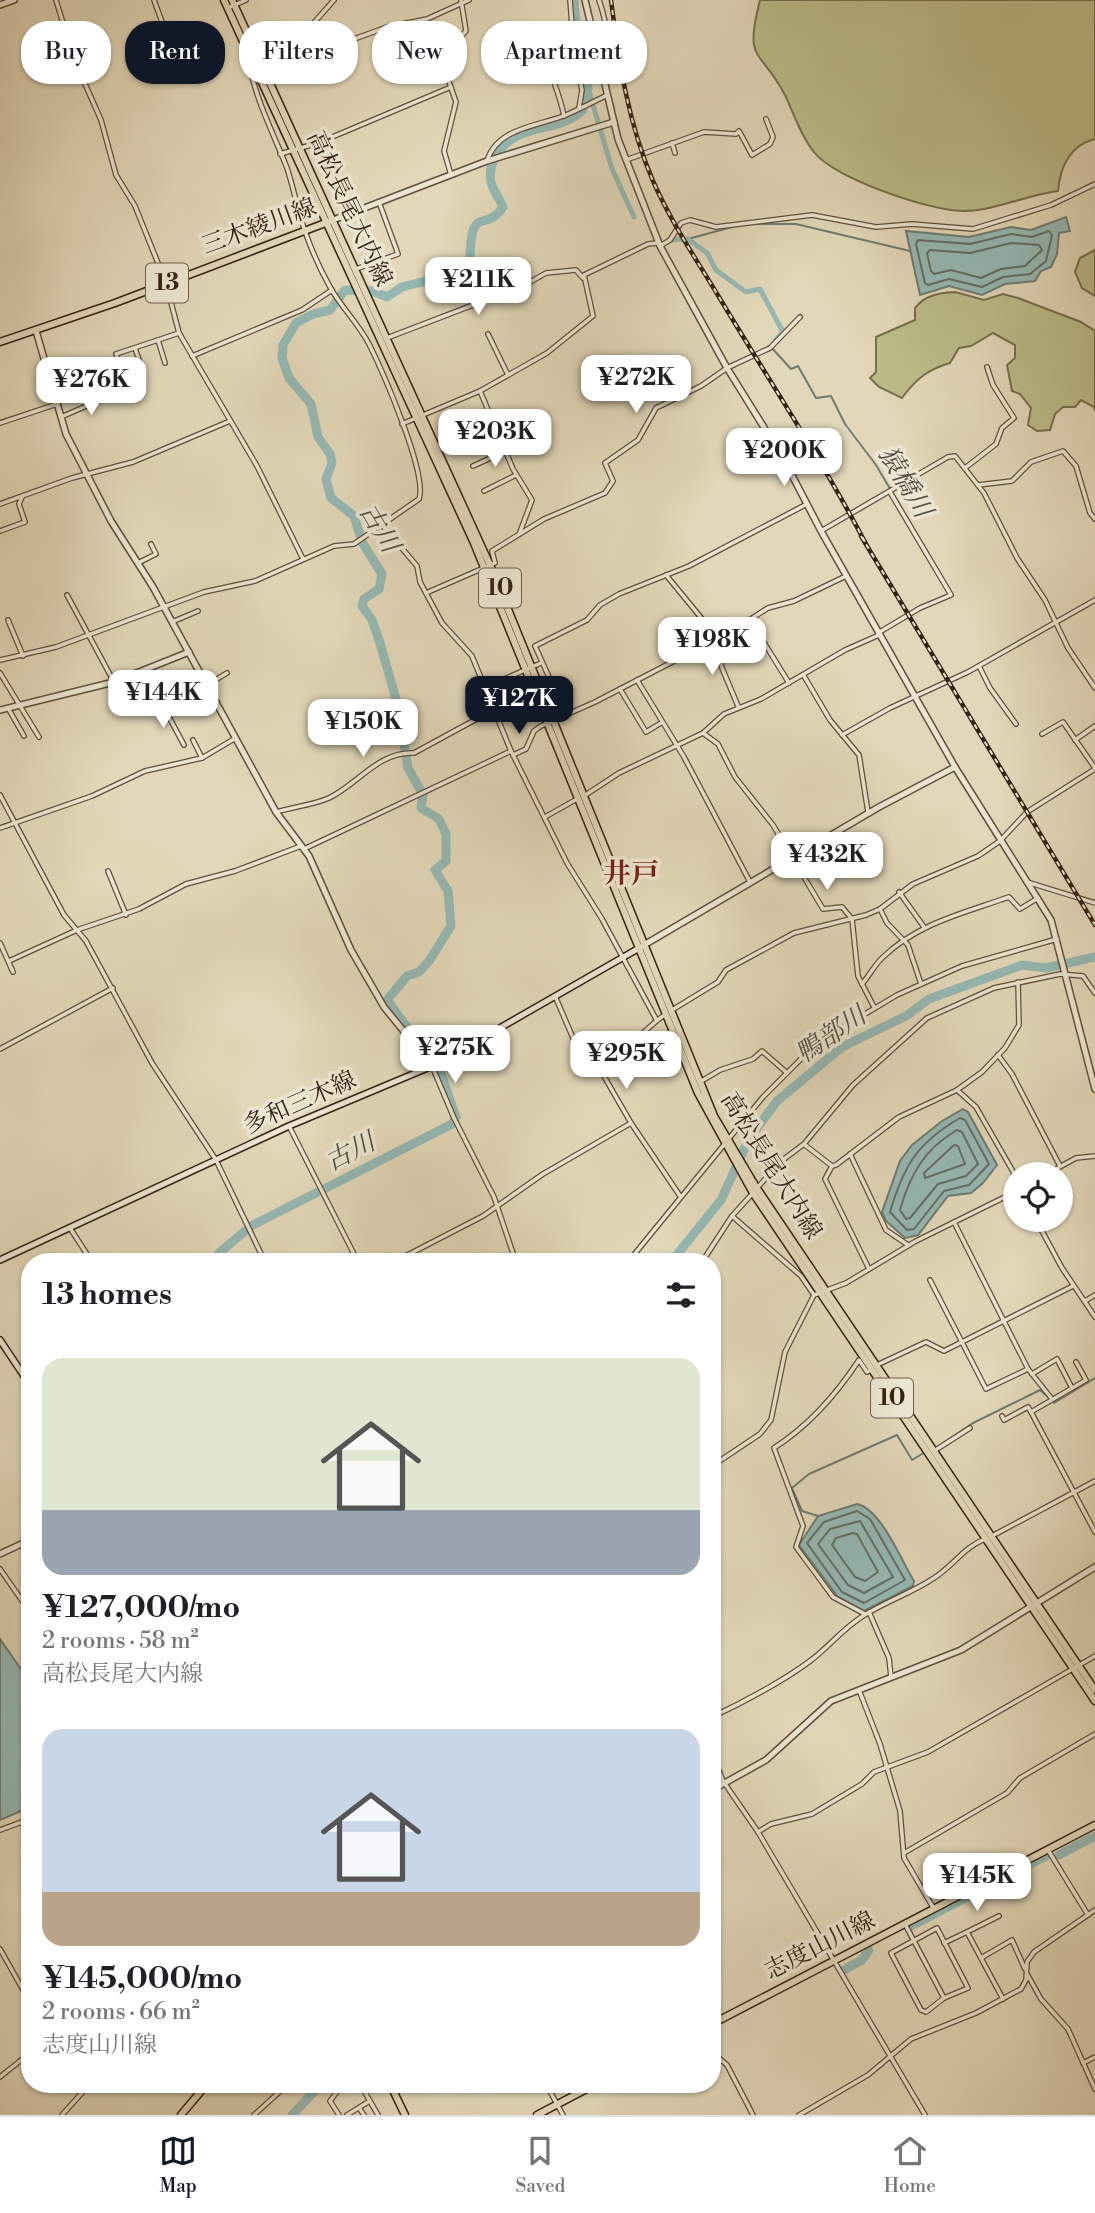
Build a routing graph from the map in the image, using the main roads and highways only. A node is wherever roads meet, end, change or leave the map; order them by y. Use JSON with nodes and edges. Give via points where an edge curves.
{"nodes":[{"id":1,"x":224,"y":0,"type":"edge"},
{"id":2,"x":232,"y":4,"type":"edge"},
{"id":3,"x":239,"y":21,"type":"edge"},
{"id":4,"x":267,"y":84,"type":"edge"},
{"id":5,"x":330,"y":221,"type":"junction"},
{"id":6,"x":359,"y":285,"type":"junction"},
{"id":7,"x":0,"y":342,"type":"edge"},
{"id":8,"x":551,"y":723,"type":"junction"},
{"id":9,"x":581,"y":797,"type":"junction"},
{"id":10,"x":1075,"y":1666,"type":"junction"},
{"id":11,"x":1095,"y":1690,"type":"edge"},
{"id":12,"x":1095,"y":1701,"type":"edge"},
{"id":13,"x":1095,"y":1825,"type":"edge"},
{"id":14,"x":721,"y":2019,"type":"edge"},
{"id":15,"x":199,"y":2093,"type":"edge"},
{"id":16,"x":394,"y":2093,"type":"edge"},
{"id":17,"x":578,"y":2093,"type":"edge"},
{"id":18,"x":181,"y":2115,"type":"edge"},
{"id":19,"x":405,"y":2115,"type":"edge"},
{"id":20,"x":537,"y":2115,"type":"edge"}],
"edges":[{"from":1,"to":2,"type":"main road","name":"高松長尾大内線","number":"10"},
{"from":2,"to":3,"type":"main road","name":"高松長尾大内線","number":"10"},
{"from":4,"to":5,"type":"main road","name":"高松長尾大内線","number":"10"},
{"from":5,"to":6,"type":"main road","name":"高松長尾大内線","number":"10"},
{"from":5,"to":6,"type":"main road","name":"高松長尾大内線","number":"10"},
{"from":5,"to":7,"type":"main road","name":"三木綾川線","number":"13"},
{"from":6,"to":8,"type":"main road","name":"高松長尾大内線","number":"10","via":[[488,567]]},
{"from":8,"to":9,"type":"main road","name":"高松長尾大内線","number":"10"},
{"from":8,"to":9,"type":"main road","name":"高松長尾大内線","number":"10"},
{"from":9,"to":10,"type":"main road","name":"高松長尾大内線","number":"10","via":[[678,1046],[728,1146],[820,1292]]},
{"from":10,"to":11,"type":"main road","name":"高松長尾大内線","number":"10"},
{"from":10,"to":12,"type":"main road","name":"高松長尾大内線","number":"10"},
{"from":13,"to":14,"type":"main road","name":"志度山川線"},
{"from":15,"to":18,"type":"main road"},
{"from":16,"to":19,"type":"main road"},
{"from":17,"to":20,"type":"main road"}]}
